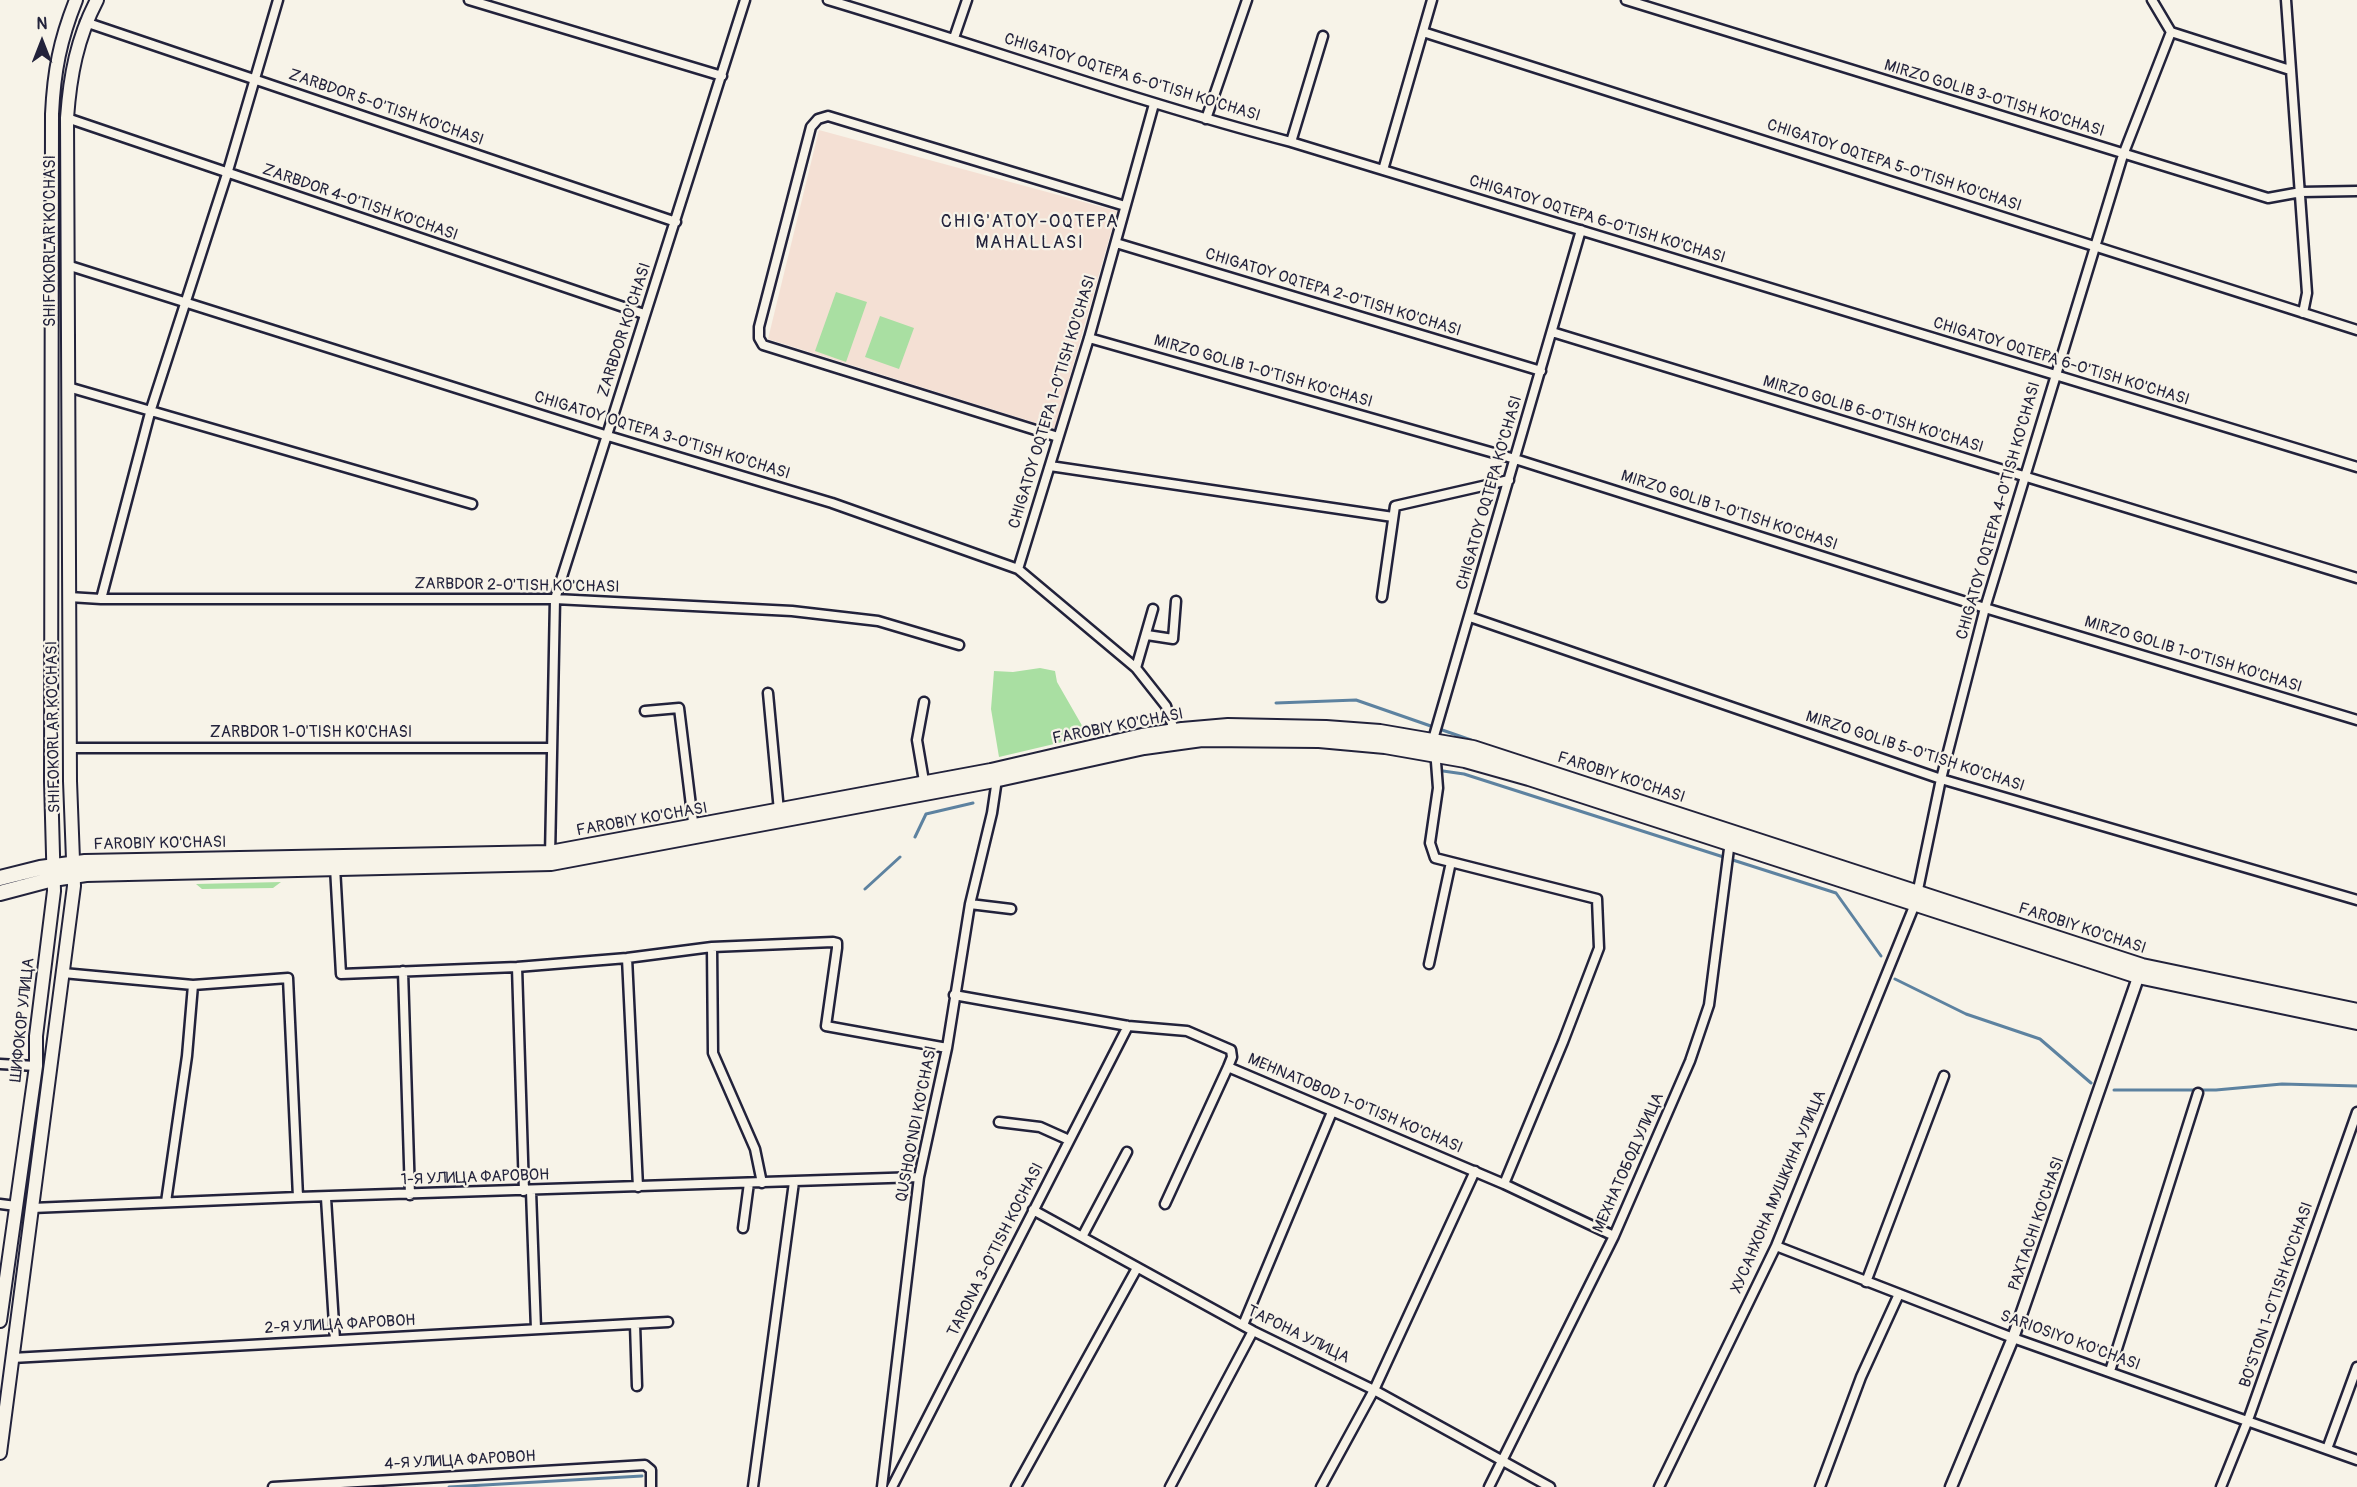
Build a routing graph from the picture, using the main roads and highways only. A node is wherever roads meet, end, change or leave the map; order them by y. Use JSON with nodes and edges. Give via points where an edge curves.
{"nodes":[{"id":1,"x":76,"y":0,"type":"edge"},
{"id":2,"x":97,"y":0,"type":"edge"},
{"id":3,"x":51,"y":781,"type":"junction"},
{"id":4,"x":70,"y":781,"type":"junction"},
{"id":5,"x":925,"y":788,"type":"junction"},
{"id":6,"x":695,"y":833,"type":"junction"},
{"id":7,"x":550,"y":858,"type":"junction"},
{"id":8,"x":74,"y":869,"type":"junction"},
{"id":9,"x":53,"y":872,"type":"junction"},
{"id":10,"x":0,"y":878,"type":"edge"},
{"id":11,"x":0,"y":893,"type":"edge"},
{"id":12,"x":2140,"y":971,"type":"junction"},
{"id":13,"x":2357,"y":1011,"type":"edge"},
{"id":14,"x":2357,"y":1022,"type":"edge"},
{"id":15,"x":0,"y":1321,"type":"edge"},
{"id":16,"x":0,"y":1453,"type":"edge"}],
"edges":[{"from":1,"to":3,"type":"main road","name":"SHIFOKORLAR KO'CHASI","via":[[54,72],[51,114]]},
{"from":2,"to":4,"type":"main road","name":"SHIFOKORLAR KO'CHASI","via":[[70,75],[67,118]]},
{"from":3,"to":4,"type":"main road"},
{"from":3,"to":9,"type":"main road","name":"SHIFOKORLAR KO'CHASI"},
{"from":4,"to":8,"type":"main road","name":"SHIFOKORLAR KO'CHASI"},
{"from":5,"to":6,"type":"main road","name":"FAROBIY KO'CHASI"},
{"from":5,"to":6,"type":"main road","name":"FAROBIY KO'CHASI","via":[[779,811]]},
{"from":5,"to":12,"type":"main road","name":"FAROBIY KO'CHASI","via":[[1228,726],[1380,732],[1435,753],[1473,748],[1552,772],[1730,837]]},
{"from":6,"to":7,"type":"main road","name":"FAROBIY KO'CHASI"},
{"from":7,"to":8,"type":"main road","name":"FAROBIY KO'CHASI"},
{"from":7,"to":8,"type":"main road","name":"FAROBIY KO'CHASI","via":[[335,867]]},
{"from":8,"to":9,"type":"main road","name":"FAROBIY KO'CHASI"},
{"from":8,"to":16,"type":"main road","name":"SHIFOKORLAR KO'CHASI"},
{"from":9,"to":10,"type":"main road","name":"FAROBIY KO'CHASI"},
{"from":9,"to":11,"type":"main road","name":"FAROBIY KO'CHASI"},
{"from":9,"to":15,"type":"main road","name":"ШИФОКОР УЛИЦА","via":[[36,1066]]},
{"from":12,"to":13,"type":"main road","name":"FAROBIY KO'CHASI"},
{"from":12,"to":14,"type":"main road","name":"FAROBIY KO'CHASI"}]}
